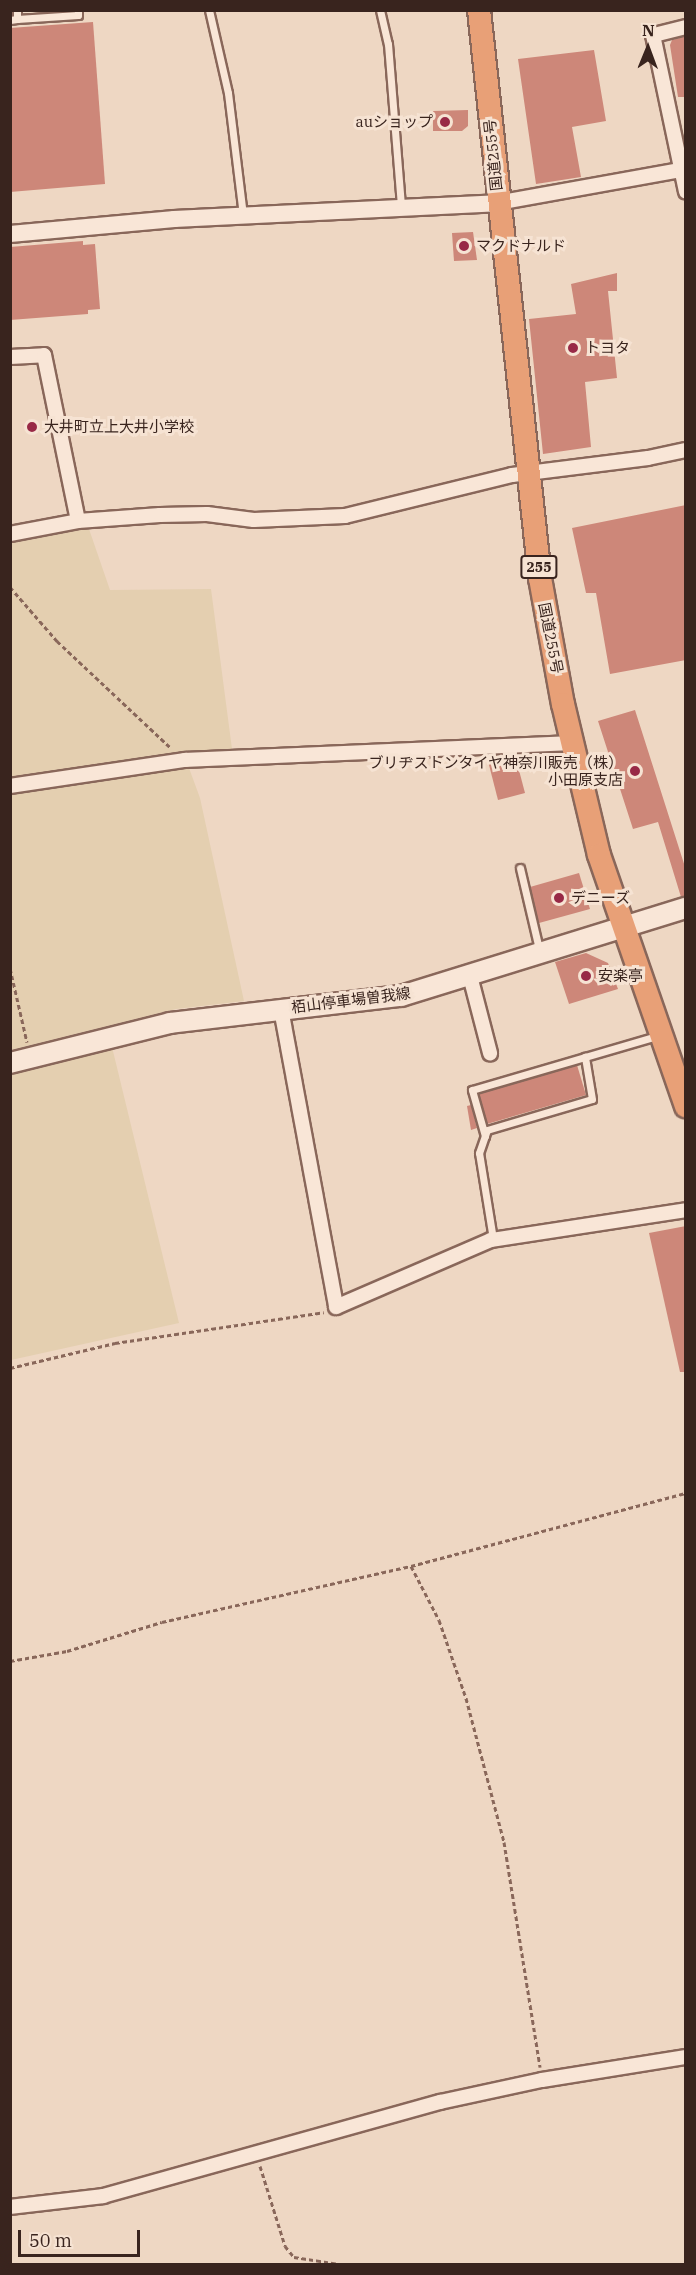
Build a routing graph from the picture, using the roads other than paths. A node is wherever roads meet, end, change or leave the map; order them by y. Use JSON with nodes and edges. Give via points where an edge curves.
{"nodes":[{"id":1,"x":16,"y":10,"type":"edge"},
{"id":2,"x":78,"y":10,"type":"edge"},
{"id":3,"x":208,"y":10,"type":"edge"},
{"id":4,"x":380,"y":10,"type":"edge"},
{"id":5,"x":479,"y":10,"type":"edge"},
{"id":6,"x":14,"y":19,"type":"edge"},
{"id":7,"x":686,"y":27,"type":"edge"},
{"id":8,"x":682,"y":170,"type":"edge"},
{"id":9,"x":686,"y":192,"type":"edge"},
{"id":10,"x":497,"y":203,"type":"junction"},
{"id":11,"x":401,"y":207,"type":"junction"},
{"id":12,"x":243,"y":215,"type":"junction"},
{"id":13,"x":10,"y":234,"type":"edge"},
{"id":14,"x":10,"y":357,"type":"edge"},
{"id":15,"x":686,"y":450,"type":"edge"},
{"id":16,"x":528,"y":473,"type":"junction"},
{"id":17,"x":78,"y":521,"type":"junction"},
{"id":18,"x":10,"y":534,"type":"edge"},
{"id":19,"x":572,"y":743,"type":"junction"},
{"id":20,"x":10,"y":786,"type":"edge"},
{"id":21,"x":520,"y":868,"type":"dead end"},
{"id":22,"x":686,"y":908,"type":"edge"},
{"id":23,"x":622,"y":926,"type":"junction"},
{"id":24,"x":540,"y":953,"type":"junction"},
{"id":25,"x":470,"y":976,"type":"junction"},
{"id":26,"x":281,"y":1009,"type":"junction"},
{"id":27,"x":660,"y":1035,"type":"junction"},
{"id":28,"x":490,"y":1053,"type":"dead end"},
{"id":29,"x":585,"y":1057,"type":"junction"},
{"id":30,"x":10,"y":1063,"type":"edge"},
{"id":31,"x":686,"y":1106,"type":"edge"},
{"id":32,"x":486,"y":1133,"type":"junction"},
{"id":33,"x":686,"y":1210,"type":"edge"},
{"id":34,"x":493,"y":1239,"type":"junction"},
{"id":35,"x":686,"y":2057,"type":"edge"},
{"id":36,"x":10,"y":2207,"type":"edge"}],
"edges":[{"from":1,"to":6,"type":"lane"},
{"from":2,"to":6,"type":"lane","via":[[78,15]]},
{"from":3,"to":12,"type":"lane","via":[[228,93]]},
{"from":4,"to":11,"type":"lane","via":[[388,44]]},
{"from":5,"to":10,"type":"highway","name":"国道255号","number":"255"},
{"from":7,"to":8,"type":"street","via":[[653,35]]},
{"from":8,"to":9,"type":"street"},
{"from":8,"to":10,"type":"street"},
{"from":10,"to":11,"type":"street"},
{"from":10,"to":16,"type":"highway","name":"国道255号","number":"255"},
{"from":11,"to":12,"type":"street"},
{"from":12,"to":13,"type":"street"},
{"from":14,"to":17,"type":"street","via":[[44,355]]},
{"from":15,"to":16,"type":"street","via":[[648,459]]},
{"from":16,"to":17,"type":"street","via":[[345,516],[254,520],[207,514]]},
{"from":16,"to":19,"type":"highway","name":"国道255号","number":"255","via":[[540,578]]},
{"from":17,"to":18,"type":"street"},
{"from":19,"to":20,"type":"street","via":[[185,760]]},
{"from":19,"to":23,"type":"highway","name":"国道255号","number":"255"},
{"from":21,"to":24,"type":"lane"},
{"from":22,"to":23,"type":"main road","name":"栢山停車場曽我線"},
{"from":23,"to":24,"type":"main road","name":"栢山停車場曽我線"},
{"from":23,"to":27,"type":"highway","name":"国道255号","number":"255"},
{"from":24,"to":25,"type":"main road","name":"栢山停車場曽我線"},
{"from":25,"to":26,"type":"main road","name":"栢山停車場曽我線","via":[[401,996]]},
{"from":25,"to":28,"type":"street"},
{"from":26,"to":30,"type":"main road","name":"栢山停車場曽我線","via":[[170,1023]]},
{"from":26,"to":34,"type":"street","via":[[336,1307]]},
{"from":27,"to":29,"type":"lane"},
{"from":27,"to":31,"type":"highway","name":"国道255号","number":"255"},
{"from":29,"to":32,"type":"lane","via":[[592,1099]]},
{"from":29,"to":32,"type":"lane","via":[[472,1090]]},
{"from":32,"to":34,"type":"lane","via":[[479,1153]]},
{"from":33,"to":34,"type":"street"},
{"from":35,"to":36,"type":"street","via":[[542,2080],[441,2102],[103,2196]]}]}
